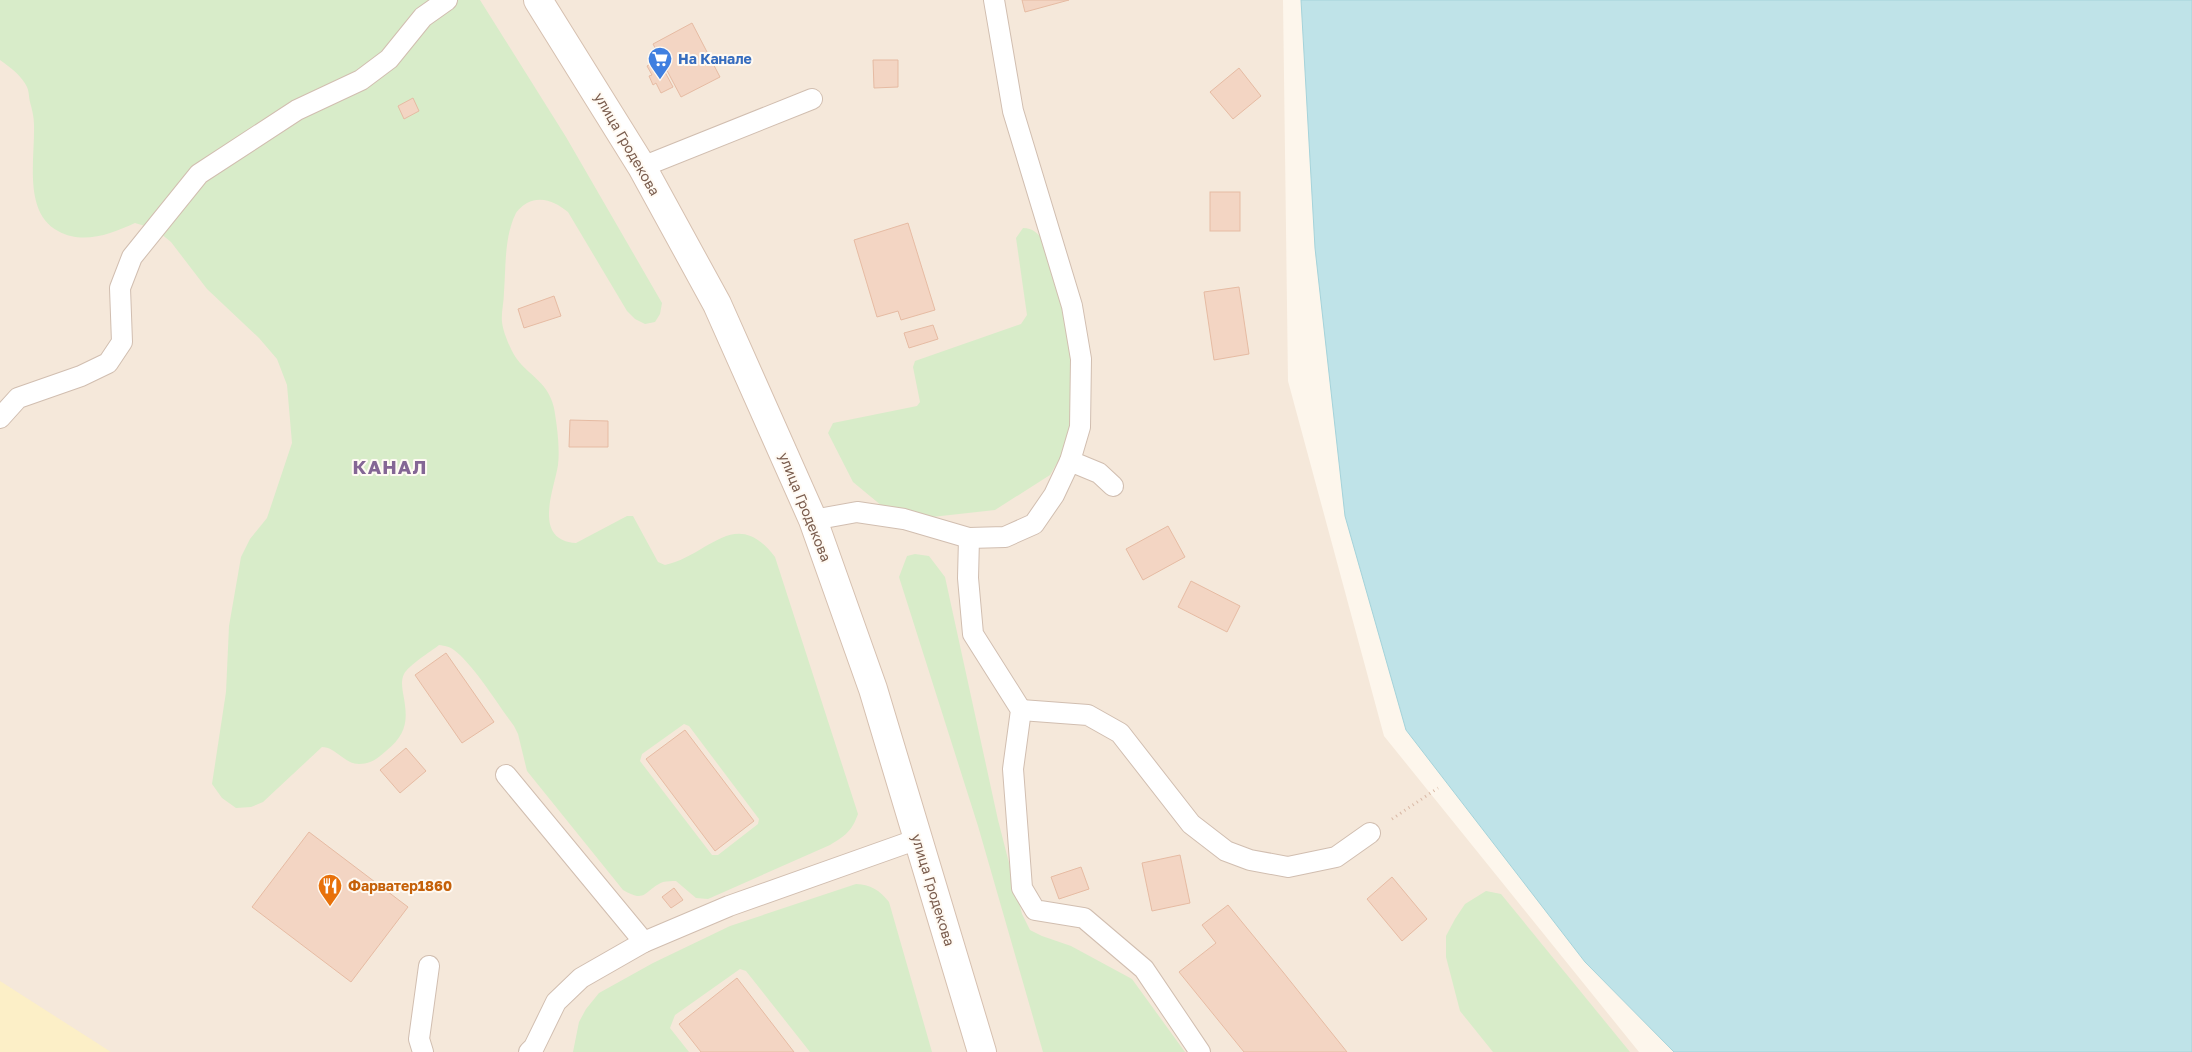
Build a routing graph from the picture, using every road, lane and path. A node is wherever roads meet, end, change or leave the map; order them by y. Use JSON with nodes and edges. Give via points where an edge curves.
{"nodes":[{"id":1,"x":447,"y":0,"type":"edge"},
{"id":2,"x":538,"y":0,"type":"edge"},
{"id":3,"x":994,"y":0,"type":"edge"},
{"id":4,"x":812,"y":99,"type":"dead end"},
{"id":5,"x":642,"y":167,"type":"junction"},
{"id":6,"x":0,"y":418,"type":"edge"},
{"id":7,"x":1070,"y":461,"type":"junction"},
{"id":8,"x":1113,"y":486,"type":"dead end"},
{"id":9,"x":813,"y":520,"type":"junction"},
{"id":10,"x":969,"y":538,"type":"junction"},
{"id":11,"x":1021,"y":710,"type":"junction"},
{"id":12,"x":506,"y":775,"type":"dead end"},
{"id":13,"x":1438,"y":788,"type":"dead end"},
{"id":14,"x":1370,"y":833,"type":"joint"},
{"id":15,"x":918,"y":839,"type":"junction"},
{"id":16,"x":644,"y":942,"type":"junction"},
{"id":17,"x":429,"y":966,"type":"dead end"},
{"id":18,"x":423,"y":1052,"type":"edge"},
{"id":19,"x":529,"y":1052,"type":"edge"},
{"id":20,"x":982,"y":1052,"type":"edge"},
{"id":21,"x":1200,"y":1052,"type":"edge"}],
"edges":[{"from":1,"to":6,"type":"lane","via":[[423,17],[389,59],[361,80],[297,110],[199,174],[132,257],[120,288],[122,342],[108,363],[18,398]]},
{"from":2,"to":5,"type":"main road","name":"улица Гродекова"},
{"from":3,"to":7,"type":"lane","via":[[1013,111],[1072,306],[1081,360],[1080,427]]},
{"from":4,"to":5,"type":"lane"},
{"from":5,"to":9,"type":"main road","name":"улица Гродекова","via":[[717,304]]},
{"from":7,"to":8,"type":"lane","via":[[1099,473]]},
{"from":7,"to":10,"type":"lane","via":[[1054,495],[1034,524],[1005,537]]},
{"from":9,"to":10,"type":"lane","via":[[857,512],[904,519]]},
{"from":9,"to":15,"type":"main road","name":"улица Гродекова","via":[[872,689]]},
{"from":10,"to":11,"type":"lane","via":[[968,578],[973,634]]},
{"from":11,"to":14,"type":"lane","via":[[1088,715],[1120,733],[1191,824],[1226,851],[1250,860],[1288,868],[1336,857]]},
{"from":11,"to":21,"type":"lane","via":[[1013,769],[1022,888],[1035,910],[1084,918],[1144,969]]},
{"from":12,"to":16,"type":"lane"},
{"from":13,"to":14,"type":"path"},
{"from":15,"to":16,"type":"lane","via":[[729,906]]},
{"from":15,"to":20,"type":"main road","name":"улица Гродекова"},
{"from":16,"to":19,"type":"lane","via":[[580,978],[556,1002]]},
{"from":17,"to":18,"type":"lane","via":[[419,1039]]}]}
